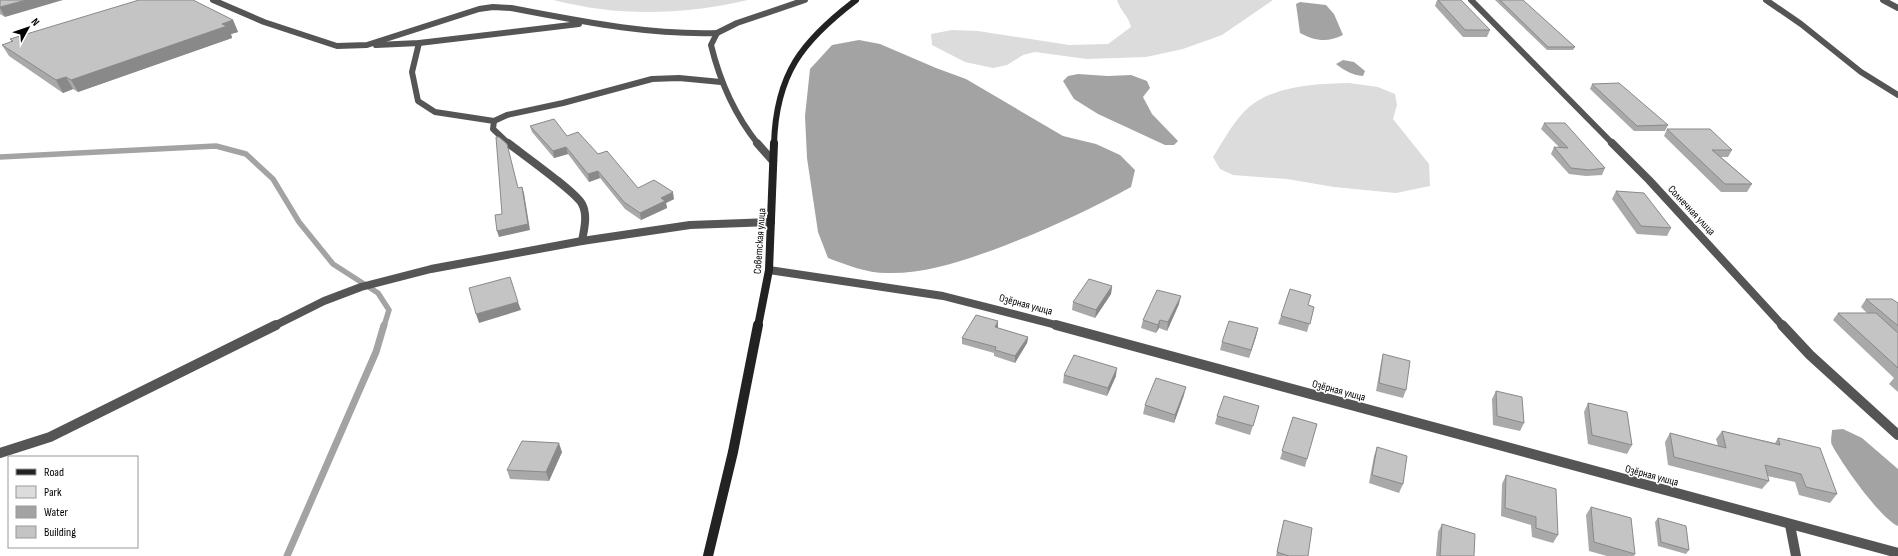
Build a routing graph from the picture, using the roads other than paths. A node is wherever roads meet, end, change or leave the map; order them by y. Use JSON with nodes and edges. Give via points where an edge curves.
{"nodes":[{"id":1,"x":213,"y":0,"type":"edge"},
{"id":2,"x":805,"y":0,"type":"edge"},
{"id":3,"x":856,"y":0,"type":"edge"},
{"id":4,"x":1471,"y":0,"type":"edge"},
{"id":5,"x":1766,"y":0,"type":"edge"},
{"id":6,"x":1883,"y":0,"type":"edge"},
{"id":7,"x":1898,"y":8,"type":"edge"},
{"id":8,"x":588,"y":23,"type":"junction"},
{"id":9,"x":716,"y":33,"type":"junction"},
{"id":10,"x":419,"y":43,"type":"junction"},
{"id":11,"x":367,"y":45,"type":"junction"},
{"id":12,"x":721,"y":82,"type":"junction"},
{"id":13,"x":1898,"y":95,"type":"edge"},
{"id":14,"x":494,"y":121,"type":"junction"},
{"id":15,"x":773,"y":161,"type":"junction"},
{"id":16,"x":771,"y":222,"type":"junction"},
{"id":17,"x":582,"y":241,"type":"junction"},
{"id":18,"x":769,"y":270,"type":"junction"},
{"id":19,"x":1898,"y":435,"type":"edge"},
{"id":20,"x":0,"y":452,"type":"edge"},
{"id":21,"x":1790,"y":525,"type":"junction"},
{"id":22,"x":1898,"y":553,"type":"edge"},
{"id":23,"x":708,"y":556,"type":"edge"},
{"id":24,"x":1796,"y":556,"type":"edge"}],
"edges":[{"from":1,"to":11,"type":"street","via":[[326,44]]},
{"from":2,"to":9,"type":"street"},
{"from":3,"to":15,"type":"street","name":"Советская улица","via":[[808,42],[792,64],[780,98]]},
{"from":4,"to":19,"type":"street","name":"Солнечная улица","via":[[1649,180],[1810,355]]},
{"from":5,"to":13,"type":"street","via":[[1801,24],[1861,72]]},
{"from":6,"to":7,"type":"street"},
{"from":8,"to":9,"type":"street","via":[[642,32],[682,35]]},
{"from":8,"to":10,"type":"street"},
{"from":8,"to":11,"type":"street","via":[[511,8],[493,7],[454,16]]},
{"from":9,"to":12,"type":"street","via":[[711,45]]},
{"from":10,"to":11,"type":"street"},
{"from":10,"to":14,"type":"street","via":[[412,61],[413,84],[418,101],[435,112]]},
{"from":12,"to":14,"type":"street","via":[[680,78],[652,79],[507,115]]},
{"from":12,"to":15,"type":"street","via":[[727,99],[747,132]]},
{"from":14,"to":17,"type":"street","via":[[493,129],[503,139],[582,204],[585,219]]},
{"from":15,"to":16,"type":"street","name":"Советская улица"},
{"from":16,"to":17,"type":"street","via":[[690,225]]},
{"from":16,"to":18,"type":"street","name":"Советская улица"},
{"from":17,"to":20,"type":"street","via":[[431,269],[361,287],[324,301],[50,437]]},
{"from":18,"to":21,"type":"street","name":"Озёрная улица","via":[[942,296],[1002,310]]},
{"from":18,"to":23,"type":"street","name":"Советская улица","via":[[733,452]]},
{"from":21,"to":22,"type":"street","name":"Озёрная улица"},
{"from":21,"to":24,"type":"street"}]}
